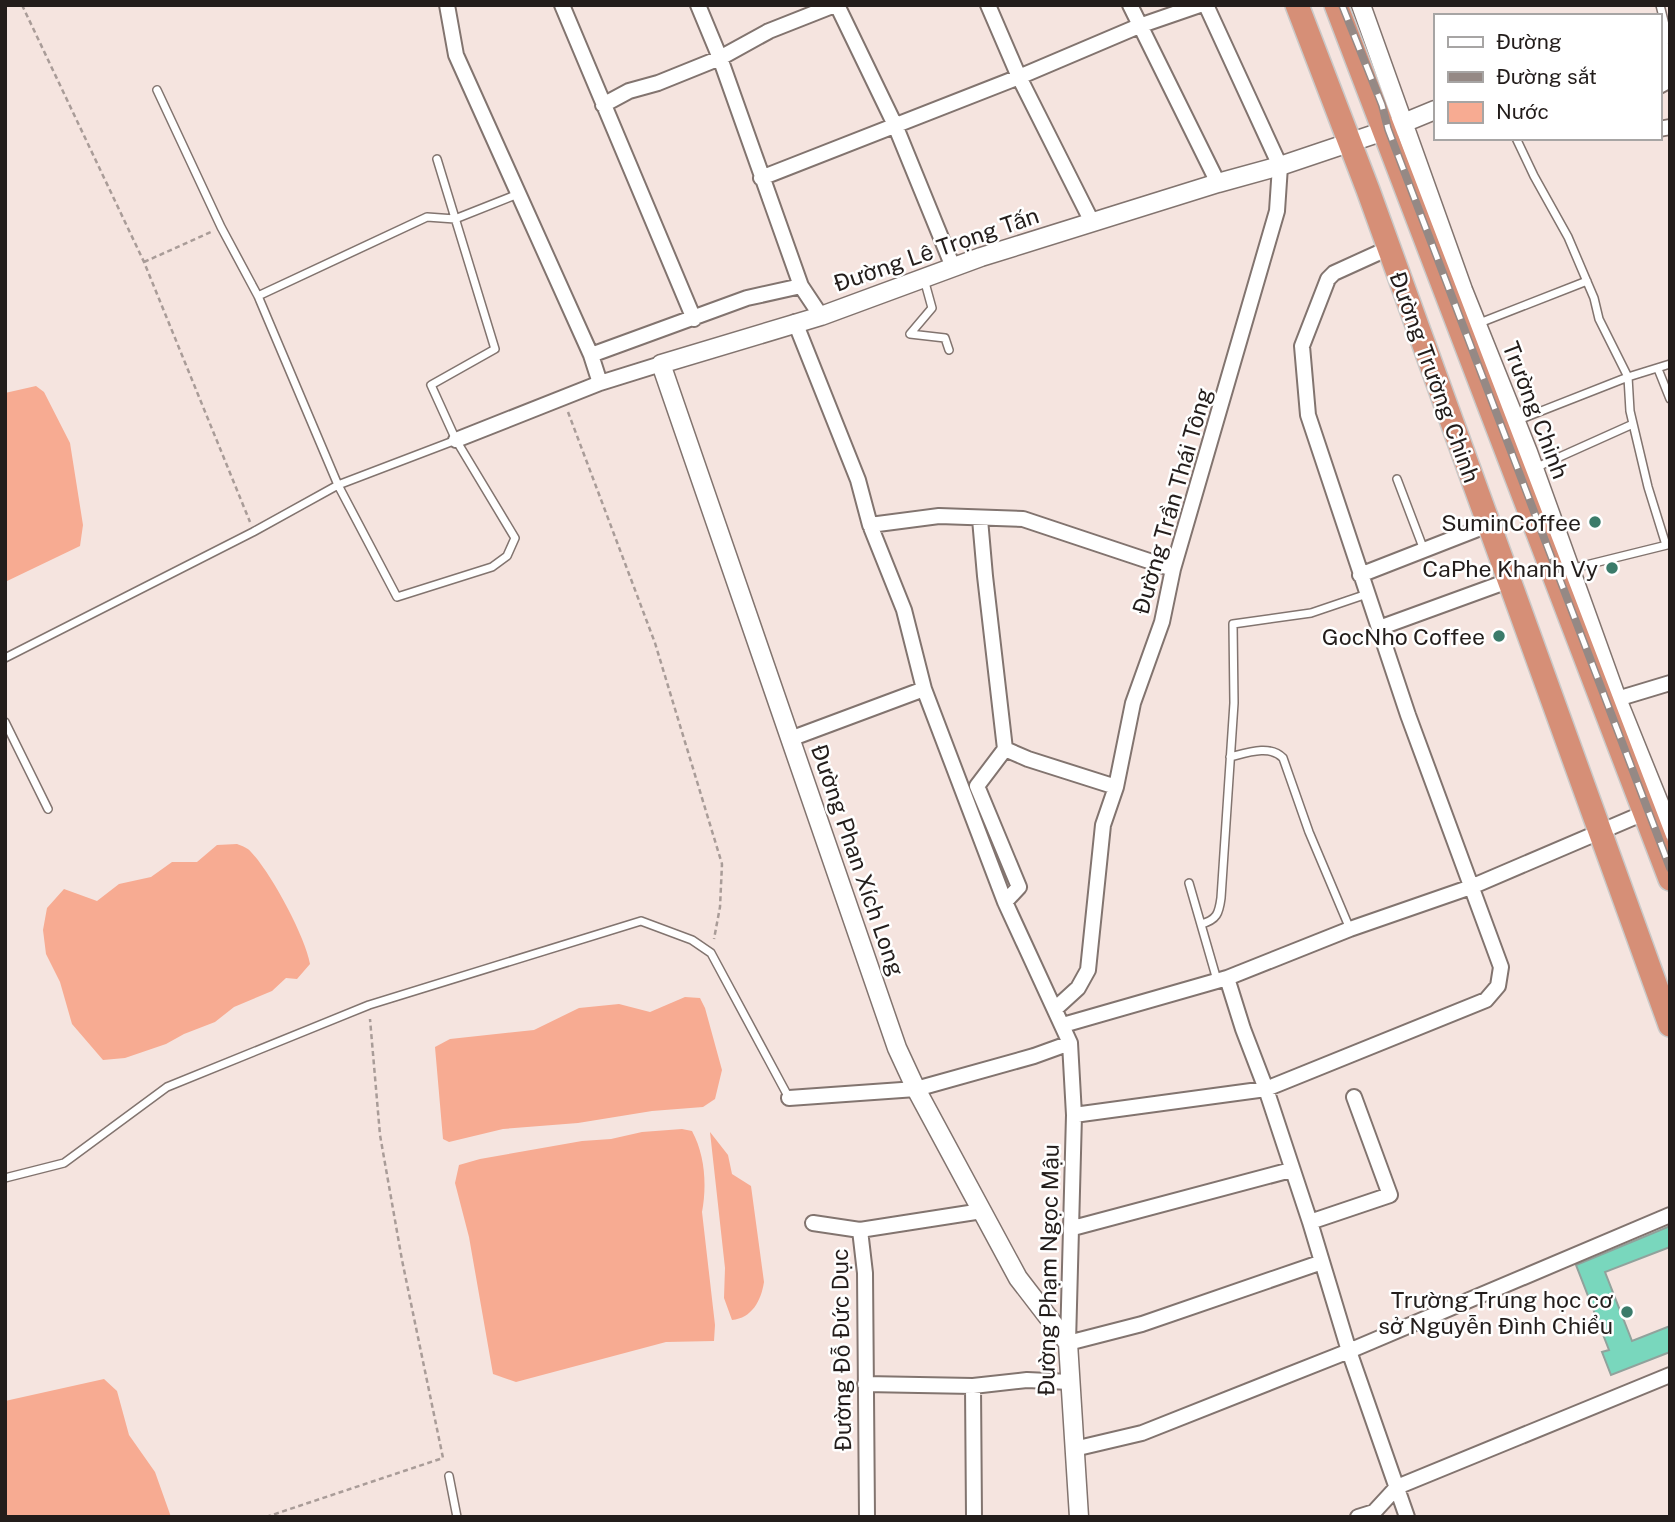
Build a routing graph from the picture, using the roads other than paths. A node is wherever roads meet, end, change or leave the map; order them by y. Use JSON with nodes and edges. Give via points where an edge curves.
{"nodes":[{"id":1,"x":447,"y":5,"type":"edge"},
{"id":2,"x":562,"y":5,"type":"edge"},
{"id":3,"x":698,"y":5,"type":"edge"},
{"id":4,"x":836,"y":5,"type":"edge"},
{"id":5,"x":988,"y":5,"type":"edge"},
{"id":6,"x":1130,"y":5,"type":"edge"},
{"id":7,"x":1199,"y":5,"type":"edge"},
{"id":8,"x":1206,"y":5,"type":"edge"},
{"id":9,"x":1297,"y":5,"type":"edge"},
{"id":10,"x":1336,"y":5,"type":"edge"},
{"id":11,"x":1362,"y":5,"type":"edge"},
{"id":12,"x":1660,"y":5,"type":"edge"},
{"id":13,"x":1139,"y":26,"type":"junction"},
{"id":14,"x":1664,"y":35,"type":"edge"},
{"id":15,"x":720,"y":58,"type":"junction"},
{"id":16,"x":1019,"y":77,"type":"junction"},
{"id":17,"x":1670,"y":78,"type":"edge"},
{"id":18,"x":157,"y":89,"type":"dead end"},
{"id":19,"x":603,"y":105,"type":"junction"},
{"id":20,"x":1434,"y":110,"type":"edge"},
{"id":21,"x":895,"y":125,"type":"junction"},
{"id":22,"x":1394,"y":127,"type":"junction"},
{"id":23,"x":1518,"y":140,"type":"edge"},
{"id":24,"x":1350,"y":142,"type":"junction"},
{"id":25,"x":437,"y":159,"type":"dead end"},
{"id":26,"x":1280,"y":166,"type":"junction"},
{"id":27,"x":761,"y":178,"type":"junction"},
{"id":28,"x":1217,"y":183,"type":"junction"},
{"id":29,"x":519,"y":194,"type":"junction"},
{"id":30,"x":455,"y":219,"type":"junction"},
{"id":31,"x":1092,"y":222,"type":"junction"},
{"id":32,"x":1389,"y":248,"type":"junction"},
{"id":33,"x":953,"y":267,"type":"junction"},
{"id":34,"x":924,"y":278,"type":"junction"},
{"id":35,"x":1587,"y":281,"type":"junction"},
{"id":36,"x":801,"y":285,"type":"junction"},
{"id":37,"x":258,"y":296,"type":"junction"},
{"id":38,"x":821,"y":316,"type":"junction"},
{"id":39,"x":694,"y":319,"type":"junction"},
{"id":40,"x":795,"y":323,"type":"junction"},
{"id":41,"x":1477,"y":324,"type":"junction"},
{"id":42,"x":949,"y":350,"type":"dead end"},
{"id":43,"x":591,"y":355,"type":"junction"},
{"id":44,"x":662,"y":364,"type":"junction"},
{"id":45,"x":1670,"y":364,"type":"edge"},
{"id":46,"x":1658,"y":369,"type":"junction"},
{"id":47,"x":1628,"y":377,"type":"junction"},
{"id":48,"x":600,"y":383,"type":"junction"},
{"id":49,"x":1670,"y":399,"type":"edge"},
{"id":50,"x":1516,"y":421,"type":"junction"},
{"id":51,"x":1633,"y":424,"type":"junction"},
{"id":52,"x":456,"y":440,"type":"junction"},
{"id":53,"x":1534,"y":468,"type":"junction"},
{"id":54,"x":1397,"y":479,"type":"dead end"},
{"id":55,"x":338,"y":485,"type":"junction"},
{"id":56,"x":980,"y":519,"type":"junction"},
{"id":57,"x":870,"y":525,"type":"junction"},
{"id":58,"x":1488,"y":525,"type":"junction"},
{"id":59,"x":1668,"y":545,"type":"edge"},
{"id":60,"x":1424,"y":550,"type":"junction"},
{"id":61,"x":1173,"y":569,"type":"junction"},
{"id":62,"x":1570,"y":569,"type":"junction"},
{"id":63,"x":1360,"y":575,"type":"junction"},
{"id":64,"x":1508,"y":581,"type":"junction"},
{"id":65,"x":1367,"y":594,"type":"junction"},
{"id":66,"x":1379,"y":628,"type":"junction"},
{"id":67,"x":5,"y":658,"type":"edge"},
{"id":68,"x":1670,"y":683,"type":"edge"},
{"id":69,"x":924,"y":689,"type":"junction"},
{"id":70,"x":1618,"y":699,"type":"junction"},
{"id":71,"x":5,"y":722,"type":"edge"},
{"id":72,"x":790,"y":739,"type":"junction"},
{"id":73,"x":1005,"y":749,"type":"junction"},
{"id":74,"x":1230,"y":757,"type":"junction"},
{"id":75,"x":1116,"y":787,"type":"junction"},
{"id":76,"x":48,"y":809,"type":"dead end"},
{"id":77,"x":1644,"y":813,"type":"junction"},
{"id":78,"x":1670,"y":830,"type":"edge"},
{"id":79,"x":1599,"y":831,"type":"junction"},
{"id":80,"x":1670,"y":879,"type":"edge"},
{"id":81,"x":1189,"y":883,"type":"dead end"},
{"id":82,"x":1471,"y":887,"type":"junction"},
{"id":83,"x":1005,"y":902,"type":"junction"},
{"id":84,"x":1201,"y":924,"type":"junction"},
{"id":85,"x":1350,"y":929,"type":"junction"},
{"id":86,"x":1222,"y":979,"type":"junction"},
{"id":87,"x":1055,"y":1009,"type":"junction"},
{"id":88,"x":1063,"y":1025,"type":"junction"},
{"id":89,"x":1670,"y":1025,"type":"edge"},
{"id":90,"x":1070,"y":1043,"type":"junction"},
{"id":91,"x":916,"y":1089,"type":"junction"},
{"id":92,"x":1266,"y":1089,"type":"junction"},
{"id":93,"x":1354,"y":1097,"type":"dead end"},
{"id":94,"x":789,"y":1098,"type":"joint"},
{"id":95,"x":1074,"y":1115,"type":"junction"},
{"id":96,"x":1291,"y":1170,"type":"junction"},
{"id":97,"x":5,"y":1178,"type":"edge"},
{"id":98,"x":982,"y":1211,"type":"junction"},
{"id":99,"x":1670,"y":1215,"type":"edge"},
{"id":100,"x":1310,"y":1222,"type":"junction"},
{"id":101,"x":813,"y":1223,"type":"dead end"},
{"id":102,"x":1073,"y":1228,"type":"junction"},
{"id":103,"x":860,"y":1230,"type":"junction"},
{"id":104,"x":1322,"y":1262,"type":"junction"},
{"id":105,"x":1068,"y":1343,"type":"junction"},
{"id":106,"x":1349,"y":1351,"type":"junction"},
{"id":107,"x":1670,"y":1375,"type":"edge"},
{"id":108,"x":1070,"y":1382,"type":"junction"},
{"id":109,"x":865,"y":1384,"type":"junction"},
{"id":110,"x":974,"y":1386,"type":"junction"},
{"id":111,"x":1074,"y":1449,"type":"junction"},
{"id":112,"x":449,"y":1476,"type":"dead end"},
{"id":113,"x":1397,"y":1487,"type":"junction"},
{"id":114,"x":457,"y":1517,"type":"edge"},
{"id":115,"x":867,"y":1517,"type":"edge"},
{"id":116,"x":974,"y":1517,"type":"edge"},
{"id":117,"x":1079,"y":1517,"type":"edge"},
{"id":118,"x":1358,"y":1517,"type":"edge"},
{"id":119,"x":1407,"y":1517,"type":"edge"}],
"edges":[{"from":1,"to":29,"type":"street","via":[[456,55]]},
{"from":2,"to":19,"type":"street"},
{"from":3,"to":15,"type":"street"},
{"from":4,"to":15,"type":"street","via":[[769,31]]},
{"from":4,"to":21,"type":"street"},
{"from":5,"to":16,"type":"street"},
{"from":6,"to":13,"type":"street"},
{"from":7,"to":13,"type":"street"},
{"from":8,"to":26,"type":"street"},
{"from":9,"to":24,"type":"highway","name":"Đường Trường Chinh"},
{"from":10,"to":22,"type":"highway","name":"Đường Trường Chinh"},
{"from":11,"to":22,"type":"street","name":"Trường Chinh"},
{"from":12,"to":14,"type":"lane"},
{"from":13,"to":16,"type":"street"},
{"from":13,"to":28,"type":"street"},
{"from":14,"to":17,"type":"street"},
{"from":15,"to":19,"type":"street"},
{"from":15,"to":27,"type":"street"},
{"from":16,"to":21,"type":"street"},
{"from":16,"to":31,"type":"street"},
{"from":18,"to":37,"type":"lane"},
{"from":19,"to":39,"type":"street"},
{"from":20,"to":22,"type":"street","name":"Đường Lê Trọng Tấn"},
{"from":21,"to":27,"type":"street"},
{"from":21,"to":33,"type":"street"},
{"from":22,"to":24,"type":"street","name":"Đường Lê Trọng Tấn"},
{"from":22,"to":41,"type":"street","name":"Trường Chinh"},
{"from":22,"to":77,"type":"highway","name":"Đường Trường Chinh"},
{"from":23,"to":35,"type":"lane"},
{"from":24,"to":26,"type":"street","name":"Đường Lê Trọng Tấn"},
{"from":24,"to":32,"type":"highway","name":"Đường Trường Chinh"},
{"from":25,"to":30,"type":"lane"},
{"from":26,"to":28,"type":"street","name":"Đường Lê Trọng Tấn"},
{"from":26,"to":61,"type":"street","name":"Đường Trần Thái Tông","via":[[1274,223]]},
{"from":27,"to":36,"type":"street"},
{"from":28,"to":31,"type":"street","name":"Đường Lê Trọng Tấn"},
{"from":29,"to":30,"type":"lane"},
{"from":29,"to":43,"type":"street"},
{"from":30,"to":37,"type":"lane","via":[[427,217]]},
{"from":30,"to":52,"type":"lane","via":[[495,349],[431,385]]},
{"from":31,"to":33,"type":"street","name":"Đường Lê Trọng Tấn"},
{"from":32,"to":58,"type":"highway","name":"Đường Trường Chinh"},
{"from":32,"to":63,"type":"street","via":[[1328,279],[1302,346],[1308,415]]},
{"from":33,"to":34,"type":"street","name":"Đường Lê Trọng Tấn"},
{"from":34,"to":38,"type":"street","name":"Đường Lê Trọng Tấn"},
{"from":34,"to":42,"type":"lane","via":[[932,308],[910,334],[945,338]]},
{"from":35,"to":41,"type":"lane"},
{"from":35,"to":47,"type":"lane"},
{"from":36,"to":38,"type":"street"},
{"from":36,"to":39,"type":"street","via":[[747,298]]},
{"from":37,"to":55,"type":"lane"},
{"from":38,"to":40,"type":"street","name":"Đường Lê Trọng Tấn"},
{"from":39,"to":43,"type":"street"},
{"from":40,"to":44,"type":"street","name":"Đường Lê Trọng Tấn"},
{"from":40,"to":57,"type":"street","name":"Đường Phạm Ngọc Mậu","via":[[858,480]]},
{"from":41,"to":50,"type":"street","name":"Trường Chinh"},
{"from":43,"to":48,"type":"street"},
{"from":44,"to":48,"type":"street","name":"Đường Lê Trọng Tấn"},
{"from":44,"to":72,"type":"street","name":"Đường Phan Xích Long"},
{"from":45,"to":46,"type":"lane"},
{"from":46,"to":47,"type":"lane"},
{"from":46,"to":49,"type":"lane"},
{"from":47,"to":50,"type":"lane"},
{"from":47,"to":51,"type":"lane"},
{"from":48,"to":52,"type":"street","name":"Đường Lê Trọng Tấn"},
{"from":50,"to":53,"type":"street","name":"Trường Chinh"},
{"from":51,"to":53,"type":"lane"},
{"from":51,"to":59,"type":"lane"},
{"from":52,"to":55,"type":"lane"},
{"from":52,"to":55,"type":"lane","via":[[515,538],[507,556],[492,567],[397,597]]},
{"from":53,"to":62,"type":"street","name":"Trường Chinh"},
{"from":54,"to":60,"type":"lane"},
{"from":55,"to":67,"type":"lane"},
{"from":56,"to":57,"type":"street","via":[[939,516]]},
{"from":56,"to":61,"type":"street","via":[[1023,519]]},
{"from":56,"to":73,"type":"street"},
{"from":57,"to":69,"type":"street","name":"Đường Phạm Ngọc Mậu","via":[[904,610]]},
{"from":58,"to":60,"type":"street"},
{"from":58,"to":64,"type":"highway","name":"Đường Trường Chinh"},
{"from":59,"to":62,"type":"lane"},
{"from":60,"to":63,"type":"street"},
{"from":61,"to":75,"type":"street","name":"Đường Trần Thái Tông","via":[[1162,622],[1133,703]]},
{"from":62,"to":70,"type":"street","name":"Trường Chinh"},
{"from":63,"to":65,"type":"street"},
{"from":64,"to":66,"type":"street"},
{"from":64,"to":79,"type":"highway","name":"Đường Trường Chinh"},
{"from":65,"to":66,"type":"street"},
{"from":65,"to":74,"type":"lane","via":[[1311,613],[1233,624]]},
{"from":66,"to":82,"type":"street"},
{"from":68,"to":70,"type":"street"},
{"from":69,"to":72,"type":"street"},
{"from":69,"to":83,"type":"street","name":"Đường Phạm Ngọc Mậu"},
{"from":70,"to":78,"type":"street","name":"Trường Chinh"},
{"from":71,"to":76,"type":"lane"},
{"from":72,"to":91,"type":"street","name":"Đường Phan Xích Long","via":[[897,1048]]},
{"from":73,"to":75,"type":"street"},
{"from":73,"to":83,"type":"street","via":[[977,786],[1019,887]]},
{"from":74,"to":84,"type":"lane","via":[[1220,911],[1212,921]]},
{"from":74,"to":85,"type":"lane","via":[[1269,750],[1283,758]]},
{"from":75,"to":87,"type":"street","name":"Đường Trần Thái Tông","via":[[1102,825],[1088,970],[1078,988]]},
{"from":77,"to":79,"type":"street"},
{"from":77,"to":80,"type":"highway","name":"Đường Trường Chinh"},
{"from":79,"to":82,"type":"street"},
{"from":79,"to":89,"type":"highway","name":"Đường Trường Chinh"},
{"from":81,"to":84,"type":"lane"},
{"from":82,"to":85,"type":"street"},
{"from":82,"to":92,"type":"street","via":[[1501,967],[1498,986],[1486,1000]]},
{"from":83,"to":87,"type":"street","name":"Đường Phạm Ngọc Mậu"},
{"from":84,"to":86,"type":"lane"},
{"from":85,"to":86,"type":"street"},
{"from":86,"to":88,"type":"street"},
{"from":86,"to":92,"type":"street"},
{"from":87,"to":88,"type":"street","name":"Đường Phạm Ngọc Mậu"},
{"from":88,"to":90,"type":"street","name":"Đường Phạm Ngọc Mậu"},
{"from":90,"to":91,"type":"street"},
{"from":90,"to":95,"type":"street","name":"Đường Phạm Ngọc Mậu"},
{"from":91,"to":94,"type":"street"},
{"from":91,"to":98,"type":"street","name":"Đường Phan Xích Long"},
{"from":92,"to":95,"type":"street"},
{"from":92,"to":96,"type":"street"},
{"from":93,"to":100,"type":"street","via":[[1390,1195]]},
{"from":94,"to":97,"type":"lane","via":[[711,953],[692,940],[641,921],[369,1005],[167,1087],[64,1163]]},
{"from":95,"to":102,"type":"street","name":"Đường Phạm Ngọc Mậu"},
{"from":96,"to":100,"type":"street"},
{"from":96,"to":102,"type":"street"},
{"from":98,"to":103,"type":"street"},
{"from":98,"to":105,"type":"street","name":"Đường Phan Xích Long","via":[[1018,1278]]},
{"from":99,"to":106,"type":"street"},
{"from":100,"to":104,"type":"street"},
{"from":101,"to":103,"type":"street","name":"Đường Đỗ Đức Dục"},
{"from":102,"to":105,"type":"street","name":"Đường Phạm Ngọc Mậu"},
{"from":103,"to":109,"type":"street","name":"Đường Đỗ Đức Dục","via":[[865,1273]]},
{"from":104,"to":105,"type":"street","via":[[1142,1324]]},
{"from":104,"to":106,"type":"street"},
{"from":105,"to":108,"type":"street","name":"Đường Phạm Ngọc Mậu"},
{"from":106,"to":111,"type":"street","via":[[1142,1433]]},
{"from":106,"to":113,"type":"street"},
{"from":107,"to":113,"type":"street"},
{"from":108,"to":110,"type":"street","via":[[1027,1380]]},
{"from":108,"to":111,"type":"street","name":"Đường Phạm Ngọc Mậu"},
{"from":109,"to":110,"type":"street"},
{"from":109,"to":115,"type":"street","name":"Đường Đỗ Đức Dục"},
{"from":110,"to":116,"type":"street"},
{"from":111,"to":117,"type":"street","name":"Đường Phạm Ngọc Mậu"},
{"from":112,"to":114,"type":"lane"},
{"from":113,"to":118,"type":"street","via":[[1374,1512]]},
{"from":113,"to":119,"type":"street"}]}
